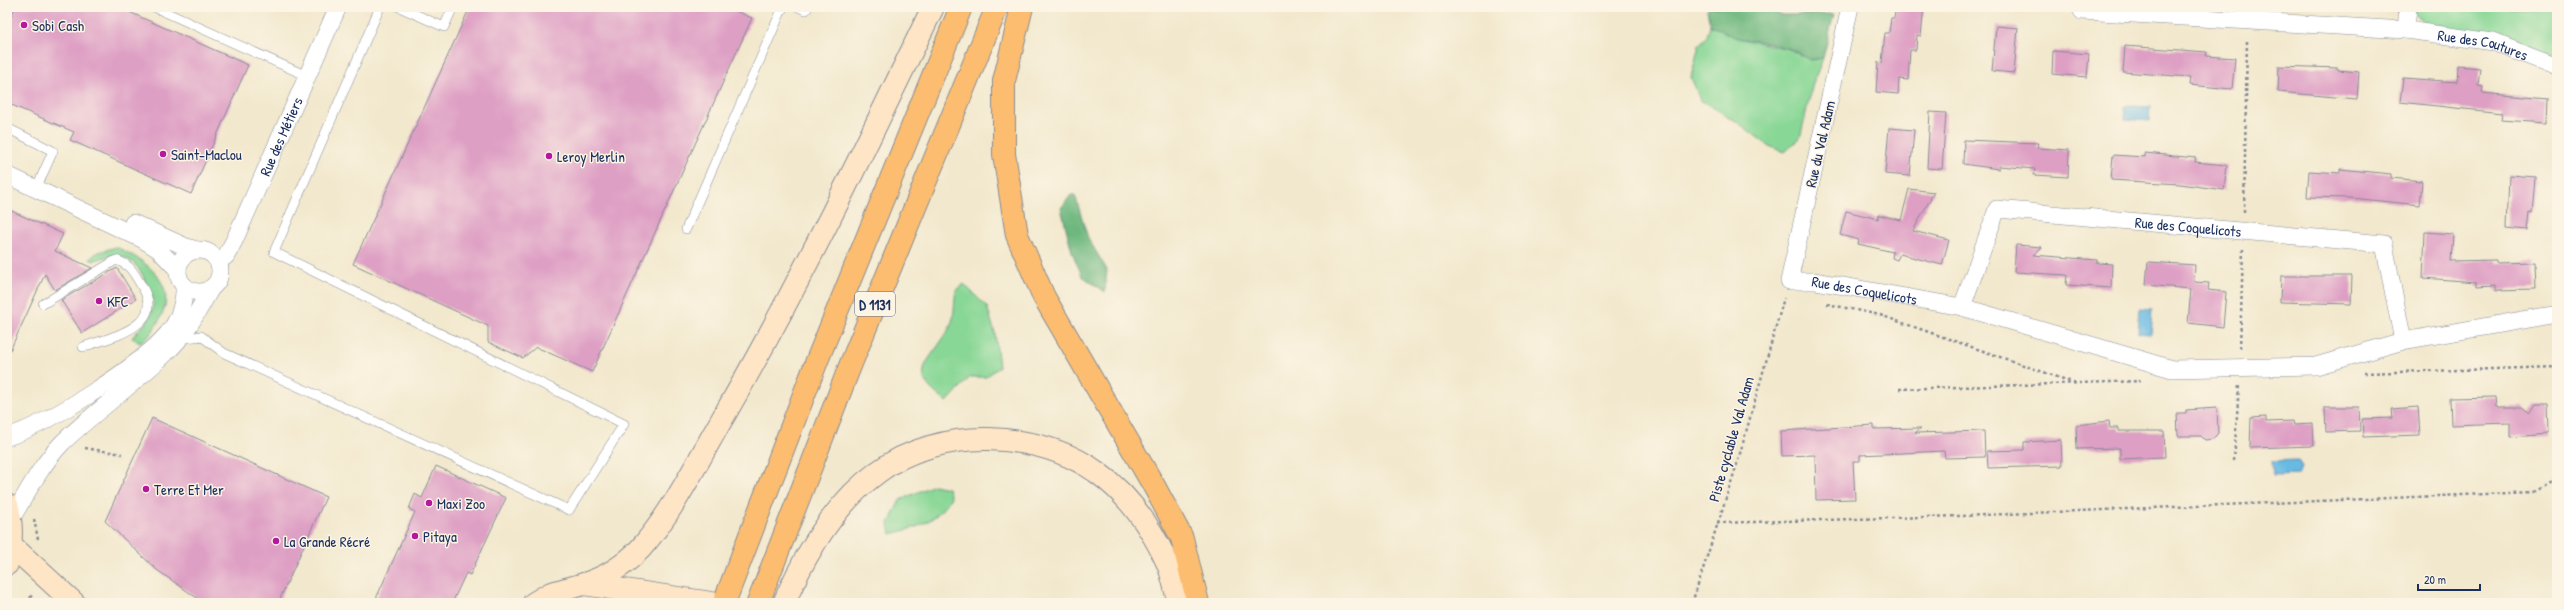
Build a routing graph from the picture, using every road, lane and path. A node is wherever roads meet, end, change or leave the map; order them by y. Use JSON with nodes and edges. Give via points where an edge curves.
{"nodes":[{"id":1,"x":154,"y":7,"type":"edge"},
{"id":2,"x":338,"y":7,"type":"edge"},
{"id":3,"x":380,"y":7,"type":"edge"},
{"id":4,"x":399,"y":7,"type":"edge"},
{"id":5,"x":453,"y":7,"type":"edge"},
{"id":6,"x":783,"y":7,"type":"edge"},
{"id":7,"x":798,"y":7,"type":"edge"},
{"id":8,"x":808,"y":7,"type":"edge"},
{"id":9,"x":933,"y":7,"type":"edge"},
{"id":10,"x":962,"y":7,"type":"edge"},
{"id":11,"x":997,"y":7,"type":"edge"},
{"id":12,"x":1022,"y":7,"type":"edge"},
{"id":13,"x":1850,"y":7,"type":"edge"},
{"id":14,"x":2408,"y":7,"type":"edge"},
{"id":15,"x":2082,"y":11,"type":"dead end"},
{"id":16,"x":2236,"y":14,"type":"edge"},
{"id":17,"x":2406,"y":30,"type":"junction"},
{"id":18,"x":2557,"y":67,"type":"edge"},
{"id":19,"x":307,"y":76,"type":"junction"},
{"id":20,"x":7,"y":128,"type":"edge"},
{"id":21,"x":7,"y":175,"type":"edge"},
{"id":22,"x":36,"y":189,"type":"junction"},
{"id":23,"x":89,"y":214,"type":"junction"},
{"id":24,"x":686,"y":229,"type":"dead end"},
{"id":25,"x":197,"y":250,"type":"junction"},
{"id":26,"x":218,"y":261,"type":"junction"},
{"id":27,"x":181,"y":278,"type":"junction"},
{"id":28,"x":1789,"y":280,"type":"junction"},
{"id":29,"x":1815,"y":281,"type":"junction"},
{"id":30,"x":211,"y":288,"type":"junction"},
{"id":31,"x":43,"y":304,"type":"dead end"},
{"id":32,"x":1962,"y":307,"type":"junction"},
{"id":33,"x":2557,"y":314,"type":"edge"},
{"id":34,"x":178,"y":340,"type":"junction"},
{"id":35,"x":2403,"y":341,"type":"junction"},
{"id":36,"x":83,"y":347,"type":"dead end"},
{"id":37,"x":2075,"y":383,"type":"dead end"},
{"id":38,"x":7,"y":436,"type":"edge"},
{"id":39,"x":79,"y":448,"type":"dead end"},
{"id":40,"x":122,"y":454,"type":"dead end"},
{"id":41,"x":2557,"y":479,"type":"edge"},
{"id":42,"x":9,"y":512,"type":"edge"},
{"id":43,"x":34,"y":514,"type":"dead end"},
{"id":44,"x":1717,"y":523,"type":"junction"},
{"id":45,"x":39,"y":544,"type":"dead end"},
{"id":46,"x":9,"y":555,"type":"edge"},
{"id":47,"x":584,"y":584,"type":"junction"},
{"id":48,"x":74,"y":603,"type":"edge"},
{"id":49,"x":534,"y":603,"type":"edge"},
{"id":50,"x":711,"y":603,"type":"edge"},
{"id":51,"x":724,"y":603,"type":"edge"},
{"id":52,"x":758,"y":603,"type":"edge"},
{"id":53,"x":784,"y":603,"type":"edge"},
{"id":54,"x":1179,"y":603,"type":"edge"},
{"id":55,"x":1198,"y":603,"type":"edge"},
{"id":56,"x":1692,"y":603,"type":"edge"}],
"edges":[{"from":1,"to":19,"type":"lane"},
{"from":2,"to":19,"type":"street","name":"Rue des Métiers"},
{"from":3,"to":34,"type":"lane","via":[[274,252],[624,424],[568,510],[224,353],[201,336]]},
{"from":4,"to":5,"type":"lane","via":[[444,27]]},
{"from":6,"to":24,"type":"lane"},
{"from":7,"to":8,"type":"lane","via":[[806,10]]},
{"from":9,"to":47,"type":"main road","via":[[763,348],[664,517],[641,547],[621,566],[598,580]]},
{"from":10,"to":51,"type":"main road","number":"D 1131","via":[[818,358]]},
{"from":11,"to":52,"type":"main road","number":"D 1131","via":[[850,366]]},
{"from":12,"to":55,"type":"main road","via":[[1004,81],[1004,154],[1017,235],[1044,297],[1182,538]]},
{"from":13,"to":28,"type":"street","name":"Rue du Val Adam"},
{"from":14,"to":17,"type":"street"},
{"from":15,"to":16,"type":"street","name":"Rue des Coutures"},
{"from":16,"to":17,"type":"street","name":"Rue des Coutures"},
{"from":17,"to":18,"type":"street","name":"Rue des Coutures","via":[[2493,42]]},
{"from":19,"to":26,"type":"street","name":"Rue des Métiers","via":[[234,241],[226,256]]},
{"from":20,"to":22,"type":"lane","via":[[53,151]]},
{"from":21,"to":22,"type":"street"},
{"from":22,"to":23,"type":"street"},
{"from":23,"to":25,"type":"street","via":[[95,211],[109,212]]},
{"from":23,"to":27,"type":"street","via":[[158,249]]},
{"from":25,"to":26,"type":"street","via":[[204,250]]},
{"from":25,"to":27,"type":"street","via":[[181,259]]},
{"from":26,"to":30,"type":"street","via":[[219,276]]},
{"from":27,"to":30,"type":"street","via":[[198,292]]},
{"from":27,"to":38,"type":"street","via":[[185,296],[178,316],[169,332],[152,350],[55,415]]},
{"from":28,"to":29,"type":"street","name":"Rue des Coquelicots"},
{"from":28,"to":44,"type":"path","name":"Piste cyclable Val Adam"},
{"from":29,"to":32,"type":"street","name":"Rue des Coquelicots"},
{"from":29,"to":37,"type":"path","via":[[1811,301],[1880,315]]},
{"from":30,"to":34,"type":"street"},
{"from":31,"to":36,"type":"lane","via":[[116,260],[127,264],[148,296],[148,307],[143,320],[129,330]]},
{"from":32,"to":35,"type":"street","name":"Rue des Coquelicots","via":[[2172,369],[2316,366]]},
{"from":32,"to":35,"type":"street","name":"Rue des Coquelicots","via":[[1997,209],[2384,244]]},
{"from":33,"to":35,"type":"street","name":"Rue des Coquelicots"},
{"from":34,"to":42,"type":"street","via":[[167,353],[62,443]]},
{"from":39,"to":40,"type":"path"},
{"from":41,"to":44,"type":"path","via":[[2533,492],[1968,516]]},
{"from":42,"to":46,"type":"main road"},
{"from":43,"to":45,"type":"path"},
{"from":44,"to":56,"type":"path","name":"Piste cyclable Val Adam"},
{"from":46,"to":48,"type":"main road"},
{"from":47,"to":49,"type":"main road","via":[[551,593]]},
{"from":47,"to":50,"type":"main road"},
{"from":53,"to":54,"type":"main road","via":[[825,525],[846,500],[878,471],[940,444],[975,439],[1032,443],[1065,453],[1098,472],[1124,497],[1148,528],[1168,564]]}]}
